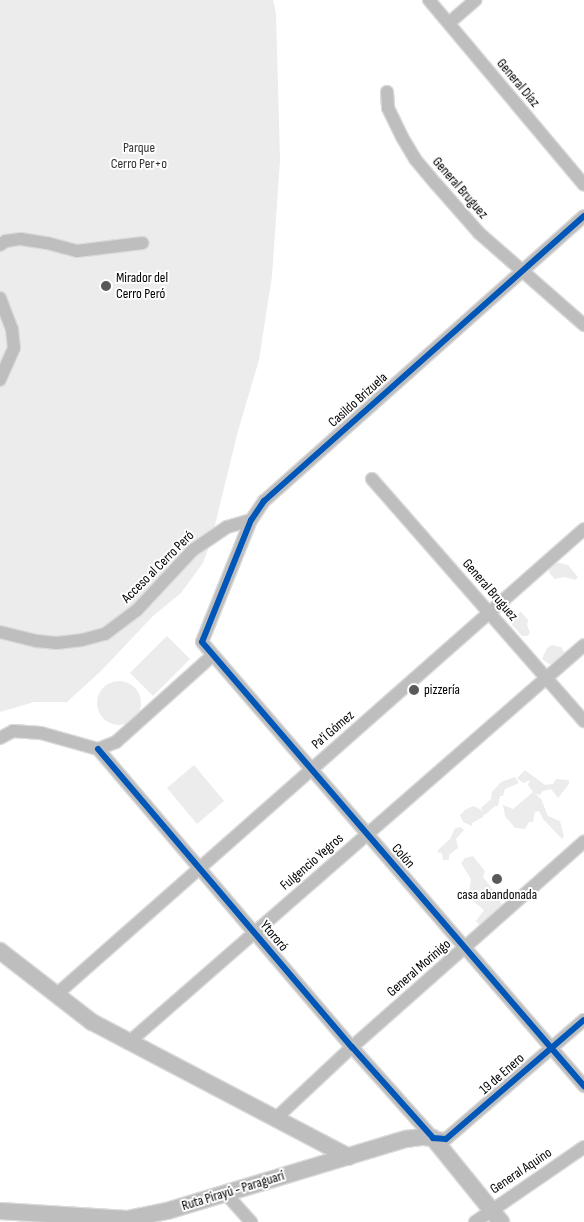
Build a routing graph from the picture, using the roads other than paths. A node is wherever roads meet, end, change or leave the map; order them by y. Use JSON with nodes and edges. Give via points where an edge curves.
{"nodes":[{"id":1,"x":429,"y":0,"type":"edge"},
{"id":2,"x":475,"y":0,"type":"edge"},
{"id":3,"x":449,"y":23,"type":"junction"},
{"id":4,"x":387,"y":92,"type":"dead end"},
{"id":5,"x":584,"y":185,"type":"edge"},
{"id":6,"x":584,"y":216,"type":"edge"},
{"id":7,"x":143,"y":242,"type":"dead end"},
{"id":8,"x":0,"y":245,"type":"edge"},
{"id":9,"x":521,"y":272,"type":"junction"},
{"id":10,"x":0,"y":298,"type":"edge"},
{"id":11,"x":584,"y":325,"type":"edge"},
{"id":12,"x":0,"y":380,"type":"edge"},
{"id":13,"x":372,"y":480,"type":"dead end"},
{"id":14,"x":251,"y":520,"type":"junction"},
{"id":15,"x":584,"y":528,"type":"edge"},
{"id":16,"x":489,"y":612,"type":"junction"},
{"id":17,"x":0,"y":632,"type":"edge"},
{"id":18,"x":202,"y":642,"type":"joint"},
{"id":19,"x":584,"y":645,"type":"edge"},
{"id":20,"x":213,"y":654,"type":"junction"},
{"id":21,"x":546,"y":678,"type":"junction"},
{"id":22,"x":584,"y":721,"type":"edge"},
{"id":23,"x":0,"y":738,"type":"edge"},
{"id":24,"x":98,"y":749,"type":"junction"},
{"id":25,"x":312,"y":769,"type":"junction"},
{"id":26,"x":367,"y":834,"type":"junction"},
{"id":27,"x":584,"y":842,"type":"edge"},
{"id":28,"x":200,"y":868,"type":"junction"},
{"id":29,"x":254,"y":932,"type":"junction"},
{"id":30,"x":465,"y":948,"type":"junction"},
{"id":31,"x":0,"y":951,"type":"edge"},
{"id":32,"x":57,"y":994,"type":"junction"},
{"id":33,"x":584,"y":1020,"type":"edge"},
{"id":34,"x":128,"y":1042,"type":"junction"},
{"id":35,"x":352,"y":1047,"type":"junction"},
{"id":36,"x":552,"y":1048,"type":"junction"},
{"id":37,"x":584,"y":1086,"type":"edge"},
{"id":38,"x":275,"y":1119,"type":"junction"},
{"id":39,"x":434,"y":1138,"type":"junction"},
{"id":40,"x":584,"y":1147,"type":"edge"},
{"id":41,"x":349,"y":1156,"type":"junction"},
{"id":42,"x":226,"y":1194,"type":"junction"},
{"id":43,"x":0,"y":1211,"type":"edge"},
{"id":44,"x":496,"y":1216,"type":"edge"},
{"id":45,"x":86,"y":1219,"type":"edge"},
{"id":46,"x":250,"y":1222,"type":"edge"},
{"id":47,"x":475,"y":1222,"type":"edge"}],
"edges":[{"from":1,"to":3,"type":"street","name":"General Díaz"},
{"from":2,"to":3,"type":"street"},
{"from":3,"to":5,"type":"street","name":"General Díaz"},
{"from":4,"to":9,"type":"street","name":"General Bruguez","via":[[388,108],[415,159],[479,232]]},
{"from":6,"to":9,"type":"street","name":"Casildo Brizuela"},
{"from":7,"to":8,"type":"street","via":[[77,252],[21,239]]},
{"from":9,"to":11,"type":"street","name":"General Bruguez"},
{"from":9,"to":14,"type":"street","name":"Casildo Brizuela","via":[[264,501]]},
{"from":10,"to":12,"type":"street","via":[[12,329],[14,348]]},
{"from":13,"to":16,"type":"street","name":"General Bruguez"},
{"from":14,"to":17,"type":"street","name":"Acceso al Cerro Peró","via":[[227,527],[193,550],[137,610],[105,634],[57,643]]},
{"from":14,"to":18,"type":"street","name":"Casildo Brizuela"},
{"from":15,"to":16,"type":"street","name":"Pa'í Gómez"},
{"from":16,"to":21,"type":"street","name":"General Bruguez"},
{"from":16,"to":25,"type":"street","name":"Pa'í Gómez"},
{"from":18,"to":20,"type":"street","name":"Colón"},
{"from":19,"to":21,"type":"street","name":"Fulgencio Yegros"},
{"from":20,"to":24,"type":"street","via":[[116,742]]},
{"from":20,"to":25,"type":"street","name":"Colón"},
{"from":21,"to":22,"type":"street","name":"General Bruguez"},
{"from":21,"to":26,"type":"street","name":"Fulgencio Yegros"},
{"from":23,"to":24,"type":"street","via":[[13,731],[41,733]]},
{"from":24,"to":28,"type":"street","name":"Ytororó"},
{"from":25,"to":26,"type":"street","name":"Colón"},
{"from":25,"to":28,"type":"street","name":"Pa'í Gómez"},
{"from":26,"to":29,"type":"street","name":"Fulgencio Yegros"},
{"from":26,"to":30,"type":"street","name":"Colón"},
{"from":27,"to":30,"type":"street","name":"General Morinigo"},
{"from":28,"to":29,"type":"street","name":"Ytororó"},
{"from":28,"to":32,"type":"street","name":"Pa'í Gómez"},
{"from":29,"to":34,"type":"street","name":"Fulgencio Yegros"},
{"from":29,"to":35,"type":"street","name":"Ytororó"},
{"from":30,"to":35,"type":"street","name":"General Morinigo"},
{"from":30,"to":36,"type":"street","name":"Colón"},
{"from":31,"to":32,"type":"main road"},
{"from":32,"to":34,"type":"main road","via":[[92,1022]]},
{"from":33,"to":36,"type":"street","name":"19 de Enero"},
{"from":34,"to":38,"type":"main road"},
{"from":35,"to":38,"type":"street","name":"General Morinigo"},
{"from":35,"to":39,"type":"street","name":"Ytororó"},
{"from":36,"to":37,"type":"street","name":"Colón"},
{"from":36,"to":39,"type":"street","name":"19 de Enero","via":[[446,1139]]},
{"from":38,"to":41,"type":"main road"},
{"from":39,"to":41,"type":"main road","name":"Ruta Pirayú - Paraguarí","via":[[406,1139]]},
{"from":39,"to":44,"type":"main road","name":"Ytororó"},
{"from":40,"to":44,"type":"street","name":"General Aquino"},
{"from":41,"to":42,"type":"main road","name":"Ruta Pirayú - Paraguarí"},
{"from":42,"to":45,"type":"main road","name":"Ruta Pirayú - Paraguarí","via":[[127,1220]]},
{"from":42,"to":46,"type":"street"},
{"from":43,"to":45,"type":"main road","name":"Ruta Pirayú - Paraguarí"},
{"from":44,"to":47,"type":"street","name":"General Aquino"}]}
